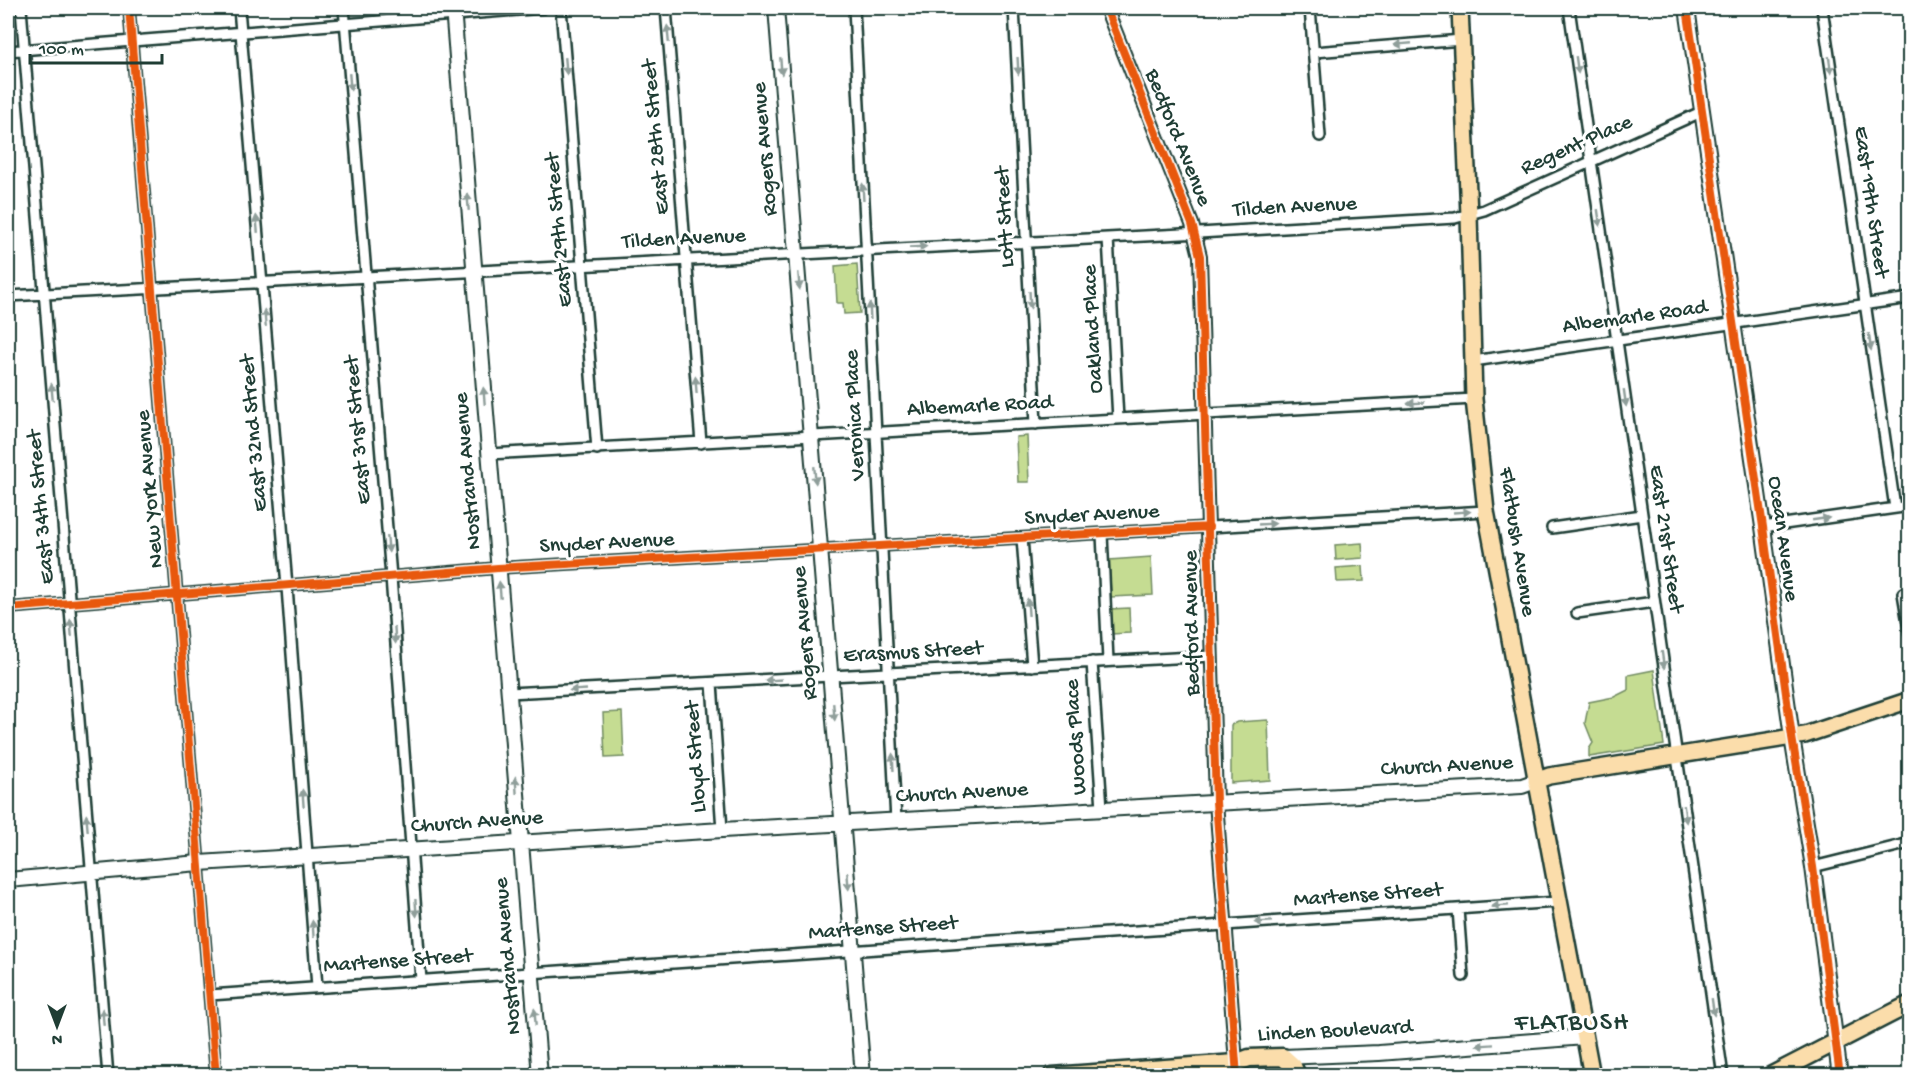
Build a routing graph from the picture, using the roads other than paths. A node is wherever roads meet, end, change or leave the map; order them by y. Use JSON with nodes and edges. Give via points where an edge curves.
{"nodes":[{"id":1,"x":21,"y":8,"type":"edge"},
{"id":2,"x":129,"y":8,"type":"edge"},
{"id":3,"x":239,"y":8,"type":"edge"},
{"id":4,"x":344,"y":8,"type":"edge"},
{"id":5,"x":543,"y":8,"type":"edge"},
{"id":6,"x":561,"y":8,"type":"edge"},
{"id":7,"x":666,"y":8,"type":"edge"},
{"id":8,"x":776,"y":8,"type":"edge"},
{"id":9,"x":854,"y":8,"type":"edge"},
{"id":10,"x":1014,"y":8,"type":"edge"},
{"id":11,"x":1106,"y":8,"type":"edge"},
{"id":12,"x":1310,"y":8,"type":"edge"},
{"id":13,"x":1460,"y":8,"type":"edge"},
{"id":14,"x":1569,"y":8,"type":"edge"},
{"id":15,"x":1687,"y":8,"type":"edge"},
{"id":16,"x":1822,"y":8,"type":"edge"},
{"id":17,"x":453,"y":11,"type":"edge"},
{"id":18,"x":345,"y":24,"type":"junction"},
{"id":19,"x":242,"y":32,"type":"junction"},
{"id":20,"x":1462,"y":40,"type":"junction"},
{"id":21,"x":132,"y":41,"type":"junction"},
{"id":22,"x":24,"y":50,"type":"junction"},
{"id":23,"x":8,"y":51,"type":"edge"},
{"id":24,"x":1314,"y":52,"type":"junction"},
{"id":25,"x":1701,"y":112,"type":"junction"},
{"id":26,"x":1320,"y":136,"type":"dead end"},
{"id":27,"x":1591,"y":160,"type":"junction"},
{"id":28,"x":1469,"y":215,"type":"junction"},
{"id":29,"x":1196,"y":233,"type":"junction"},
{"id":30,"x":1108,"y":238,"type":"junction"},
{"id":31,"x":1027,"y":242,"type":"junction"},
{"id":32,"x":867,"y":250,"type":"junction"},
{"id":33,"x":796,"y":254,"type":"junction"},
{"id":34,"x":686,"y":260,"type":"junction"},
{"id":35,"x":582,"y":265,"type":"junction"},
{"id":36,"x":474,"y":271,"type":"junction"},
{"id":37,"x":366,"y":277,"type":"junction"},
{"id":38,"x":262,"y":282,"type":"junction"},
{"id":39,"x":153,"y":288,"type":"junction"},
{"id":40,"x":44,"y":294,"type":"junction"},
{"id":41,"x":8,"y":296,"type":"edge"},
{"id":42,"x":1910,"y":298,"type":"edge"},
{"id":43,"x":1865,"y":304,"type":"junction"},
{"id":44,"x":1732,"y":324,"type":"junction"},
{"id":45,"x":1617,"y":340,"type":"junction"},
{"id":46,"x":1473,"y":361,"type":"junction"},
{"id":47,"x":1474,"y":399,"type":"junction"},
{"id":48,"x":1206,"y":414,"type":"junction"},
{"id":49,"x":1118,"y":419,"type":"junction"},
{"id":50,"x":1036,"y":424,"type":"junction"},
{"id":51,"x":876,"y":433,"type":"junction"},
{"id":52,"x":812,"y":436,"type":"junction"},
{"id":53,"x":701,"y":443,"type":"junction"},
{"id":54,"x":597,"y":448,"type":"junction"},
{"id":55,"x":489,"y":454,"type":"junction"},
{"id":56,"x":1910,"y":506,"type":"edge"},
{"id":57,"x":1895,"y":508,"type":"junction"},
{"id":58,"x":1486,"y":511,"type":"junction"},
{"id":59,"x":1642,"y":515,"type":"junction"},
{"id":60,"x":1209,"y":527,"type":"junction"},
{"id":61,"x":1763,"y":527,"type":"junction"},
{"id":62,"x":1552,"y":528,"type":"dead end"},
{"id":63,"x":1102,"y":534,"type":"junction"},
{"id":64,"x":1022,"y":538,"type":"junction"},
{"id":65,"x":882,"y":546,"type":"junction"},
{"id":66,"x":821,"y":549,"type":"junction"},
{"id":67,"x":498,"y":568,"type":"junction"},
{"id":68,"x":391,"y":577,"type":"junction"},
{"id":69,"x":287,"y":585,"type":"junction"},
{"id":70,"x":1903,"y":593,"type":"dead end"},
{"id":71,"x":177,"y":594,"type":"junction"},
{"id":72,"x":1654,"y":602,"type":"junction"},
{"id":73,"x":69,"y":603,"type":"junction"},
{"id":74,"x":8,"y":608,"type":"edge"},
{"id":75,"x":1576,"y":613,"type":"dead end"},
{"id":76,"x":1910,"y":635,"type":"edge"},
{"id":77,"x":1212,"y":656,"type":"junction"},
{"id":78,"x":1108,"y":661,"type":"junction"},
{"id":79,"x":1092,"y":662,"type":"junction"},
{"id":80,"x":1032,"y":666,"type":"junction"},
{"id":81,"x":889,"y":673,"type":"junction"},
{"id":82,"x":831,"y":677,"type":"junction"},
{"id":83,"x":712,"y":683,"type":"junction"},
{"id":84,"x":509,"y":693,"type":"junction"},
{"id":85,"x":1910,"y":700,"type":"edge"},
{"id":86,"x":1792,"y":737,"type":"junction"},
{"id":87,"x":1677,"y":756,"type":"junction"},
{"id":88,"x":1536,"y":781,"type":"junction"},
{"id":89,"x":1216,"y":802,"type":"junction"},
{"id":90,"x":1102,"y":808,"type":"junction"},
{"id":91,"x":896,"y":821,"type":"junction"},
{"id":92,"x":843,"y":823,"type":"junction"},
{"id":93,"x":722,"y":830,"type":"junction"},
{"id":94,"x":521,"y":843,"type":"junction"},
{"id":95,"x":1910,"y":843,"type":"edge"},
{"id":96,"x":412,"y":850,"type":"junction"},
{"id":97,"x":308,"y":856,"type":"junction"},
{"id":98,"x":199,"y":863,"type":"junction"},
{"id":99,"x":1813,"y":867,"type":"junction"},
{"id":100,"x":91,"y":872,"type":"junction"},
{"id":101,"x":8,"y":880,"type":"edge"},
{"id":102,"x":1558,"y":902,"type":"junction"},
{"id":103,"x":1458,"y":909,"type":"junction"},
{"id":104,"x":1224,"y":925,"type":"junction"},
{"id":105,"x":854,"y":951,"type":"junction"},
{"id":106,"x":531,"y":973,"type":"junction"},
{"id":107,"x":1463,"y":976,"type":"dead end"},
{"id":108,"x":421,"y":980,"type":"junction"},
{"id":109,"x":317,"y":987,"type":"junction"},
{"id":110,"x":210,"y":995,"type":"junction"},
{"id":111,"x":1910,"y":1004,"type":"edge"},
{"id":112,"x":1585,"y":1037,"type":"junction"},
{"id":113,"x":1835,"y":1042,"type":"junction"},
{"id":114,"x":1283,"y":1057,"type":"junction"},
{"id":115,"x":1240,"y":1071,"type":"edge"},
{"id":116,"x":108,"y":1076,"type":"edge"},
{"id":117,"x":216,"y":1076,"type":"edge"},
{"id":118,"x":540,"y":1076,"type":"edge"},
{"id":119,"x":863,"y":1076,"type":"edge"},
{"id":120,"x":1052,"y":1076,"type":"edge"},
{"id":121,"x":1298,"y":1076,"type":"edge"},
{"id":122,"x":1592,"y":1076,"type":"edge"},
{"id":123,"x":1724,"y":1076,"type":"edge"},
{"id":124,"x":1770,"y":1076,"type":"edge"},
{"id":125,"x":1840,"y":1076,"type":"edge"}],
"edges":[{"from":1,"to":22,"type":"street","name":"East 34th Street"},
{"from":2,"to":21,"type":"street","name":"New York Avenue"},
{"from":3,"to":19,"type":"street","name":"East 32nd Street"},
{"from":4,"to":18,"type":"street","name":"East 31st Street"},
{"from":5,"to":17,"type":"street"},
{"from":6,"to":35,"type":"street","name":"East 29th Street","one_way":true},
{"from":34,"to":7,"type":"street","name":"East 28th Street","one_way":true},
{"from":8,"to":33,"type":"main road","name":"Rogers Avenue","one_way":true},
{"from":32,"to":9,"type":"street","name":"Veronica Place","one_way":true},
{"from":10,"to":31,"type":"street","name":"Lott Street","one_way":true},
{"from":11,"to":29,"type":"street","name":"Bedford Avenue"},
{"from":12,"to":24,"type":"street"},
{"from":13,"to":20,"type":"main road","name":"Flatbush Avenue"},
{"from":14,"to":27,"type":"street","name":"East 21st Street","one_way":true},
{"from":15,"to":25,"type":"main road","name":"Ocean Avenue"},
{"from":16,"to":43,"type":"street","name":"East 19th Street","one_way":true},
{"from":17,"to":18,"type":"street"},
{"from":36,"to":17,"type":"main road","name":"Nostrand Avenue","one_way":true},
{"from":18,"to":19,"type":"street"},
{"from":18,"to":37,"type":"street","name":"East 31st Street","one_way":true},
{"from":19,"to":21,"type":"street"},
{"from":38,"to":19,"type":"street","name":"East 32nd Street","one_way":true},
{"from":20,"to":24,"type":"street","one_way":true},
{"from":20,"to":28,"type":"main road","name":"Flatbush Avenue"},
{"from":21,"to":22,"type":"street"},
{"from":21,"to":39,"type":"street","name":"New York Avenue"},
{"from":22,"to":23,"type":"street"},
{"from":22,"to":40,"type":"street","name":"East 34th Street"},
{"from":24,"to":26,"type":"street"},
{"from":25,"to":27,"type":"street","name":"Regent Place"},
{"from":25,"to":44,"type":"main road","name":"Ocean Avenue"},
{"from":27,"to":28,"type":"street","name":"Regent Place"},
{"from":27,"to":45,"type":"street","name":"East 21st Street","one_way":true},
{"from":28,"to":29,"type":"street","name":"Tilden Avenue"},
{"from":28,"to":46,"type":"main road","name":"Flatbush Avenue"},
{"from":29,"to":30,"type":"street","name":"Tilden Avenue"},
{"from":29,"to":48,"type":"street","name":"Bedford Avenue","via":[[1203,280]]},
{"from":30,"to":31,"type":"street","name":"Tilden Avenue"},
{"from":30,"to":49,"type":"street","name":"Oakland Place"},
{"from":32,"to":31,"type":"street","name":"Tilden Avenue","one_way":true},
{"from":31,"to":50,"type":"street","name":"Lott Street","one_way":true},
{"from":32,"to":33,"type":"street","name":"Tilden Avenue"},
{"from":51,"to":32,"type":"street","name":"Veronica Place","one_way":true},
{"from":33,"to":34,"type":"street","name":"Tilden Avenue"},
{"from":33,"to":52,"type":"main road","name":"Rogers Avenue","one_way":true},
{"from":34,"to":35,"type":"street","name":"Tilden Avenue"},
{"from":53,"to":34,"type":"street","name":"East 28th Street","one_way":true},
{"from":35,"to":36,"type":"street","name":"Tilden Avenue"},
{"from":35,"to":54,"type":"street","name":"East 29th Street"},
{"from":36,"to":37,"type":"street","name":"Tilden Avenue"},
{"from":55,"to":36,"type":"main road","name":"Nostrand Avenue","one_way":true},
{"from":37,"to":38,"type":"street","name":"Tilden Avenue"},
{"from":37,"to":68,"type":"street","name":"East 31st Street","one_way":true},
{"from":38,"to":39,"type":"street","name":"Tilden Avenue"},
{"from":69,"to":38,"type":"street","name":"East 32nd Street","one_way":true},
{"from":39,"to":40,"type":"street","name":"Tilden Avenue"},
{"from":39,"to":71,"type":"street","name":"New York Avenue"},
{"from":40,"to":41,"type":"street","name":"Tilden Avenue"},
{"from":73,"to":40,"type":"street","name":"East 34th Street","one_way":true},
{"from":42,"to":43,"type":"street","name":"Albemarle Road"},
{"from":43,"to":44,"type":"street","name":"Albemarle Road"},
{"from":43,"to":57,"type":"street","name":"East 19th Street","one_way":true},
{"from":44,"to":45,"type":"street","name":"Albemarle Road"},
{"from":44,"to":61,"type":"main road","name":"Ocean Avenue"},
{"from":45,"to":46,"type":"street","name":"Albemarle Road"},
{"from":45,"to":59,"type":"street","name":"East 21st Street","one_way":true},
{"from":46,"to":47,"type":"main road","name":"Flatbush Avenue"},
{"from":47,"to":48,"type":"street","name":"Albemarle Road","one_way":true},
{"from":47,"to":58,"type":"main road","name":"Flatbush Avenue"},
{"from":48,"to":49,"type":"street","name":"Albemarle Road"},
{"from":48,"to":60,"type":"street","name":"Bedford Avenue"},
{"from":49,"to":50,"type":"street","name":"Albemarle Road"},
{"from":50,"to":51,"type":"street","name":"Albemarle Road"},
{"from":51,"to":52,"type":"street","name":"Albemarle Road"},
{"from":51,"to":65,"type":"street","name":"Veronica Place"},
{"from":52,"to":53,"type":"street","name":"Albemarle Road"},
{"from":52,"to":66,"type":"main road","name":"Rogers Avenue","one_way":true},
{"from":53,"to":54,"type":"street","name":"Albemarle Road"},
{"from":54,"to":55,"type":"street","name":"Albemarle Road"},
{"from":55,"to":67,"type":"main road","name":"Nostrand Avenue"},
{"from":56,"to":57,"type":"street"},
{"from":61,"to":57,"type":"street","one_way":true},
{"from":60,"to":58,"type":"street","name":"Snyder Avenue","one_way":true},
{"from":58,"to":88,"type":"main road","name":"Flatbush Avenue"},
{"from":59,"to":62,"type":"street"},
{"from":59,"to":72,"type":"street","name":"East 21st Street"},
{"from":60,"to":63,"type":"street","name":"Snyder Avenue"},
{"from":60,"to":77,"type":"street","name":"Bedford Avenue"},
{"from":61,"to":86,"type":"main road","name":"Ocean Avenue"},
{"from":63,"to":64,"type":"street","name":"Snyder Avenue"},
{"from":63,"to":78,"type":"street","name":"Woods Place"},
{"from":64,"to":65,"type":"street","name":"Snyder Avenue"},
{"from":80,"to":64,"type":"street","one_way":true},
{"from":65,"to":66,"type":"street","name":"Snyder Avenue"},
{"from":65,"to":81,"type":"street","name":"Veronica Place"},
{"from":66,"to":67,"type":"street","name":"Snyder Avenue"},
{"from":66,"to":82,"type":"main road","name":"Rogers Avenue"},
{"from":67,"to":68,"type":"street","name":"Snyder Avenue"},
{"from":84,"to":67,"type":"main road","name":"Nostrand Avenue","one_way":true},
{"from":68,"to":69,"type":"street","name":"Snyder Avenue"},
{"from":68,"to":96,"type":"street","name":"East 31st Street","one_way":true},
{"from":69,"to":71,"type":"street","name":"Snyder Avenue"},
{"from":97,"to":69,"type":"street","name":"East 32nd Street","one_way":true},
{"from":70,"to":76,"type":"street"},
{"from":71,"to":73,"type":"street","name":"Snyder Avenue"},
{"from":71,"to":98,"type":"street","name":"New York Avenue"},
{"from":72,"to":75,"type":"street"},
{"from":72,"to":87,"type":"street","name":"East 21st Street","one_way":true},
{"from":73,"to":74,"type":"street","name":"Snyder Avenue"},
{"from":100,"to":73,"type":"street","name":"East 34th Street","one_way":true},
{"from":77,"to":78,"type":"street","name":"Erasmus Street"},
{"from":77,"to":89,"type":"street","name":"Bedford Avenue"},
{"from":78,"to":79,"type":"street","name":"Erasmus Street"},
{"from":79,"to":80,"type":"street","name":"Erasmus Street"},
{"from":79,"to":90,"type":"street","name":"Woods Place"},
{"from":80,"to":81,"type":"street","name":"Erasmus Street"},
{"from":81,"to":82,"type":"street","name":"Erasmus Street"},
{"from":91,"to":81,"type":"street","name":"Veronica Place","one_way":true},
{"from":82,"to":83,"type":"street","name":"Erasmus Street","one_way":true},
{"from":82,"to":92,"type":"main road","name":"Rogers Avenue","one_way":true},
{"from":83,"to":84,"type":"street","name":"Erasmus Street","one_way":true},
{"from":83,"to":93,"type":"street","name":"Lloyd Street"},
{"from":94,"to":84,"type":"main road","name":"Nostrand Avenue","one_way":true},
{"from":85,"to":86,"type":"main road","name":"Church Avenue"},
{"from":86,"to":87,"type":"main road","name":"Church Avenue"},
{"from":86,"to":99,"type":"main road","name":"Ocean Avenue"},
{"from":87,"to":88,"type":"main road","name":"Church Avenue"},
{"from":87,"to":123,"type":"street","name":"East 21st Street","one_way":true},
{"from":88,"to":89,"type":"main road","name":"Church Avenue","via":[[1522,786]]},
{"from":88,"to":102,"type":"main road","name":"Flatbush Avenue"},
{"from":89,"to":90,"type":"main road","name":"Church Avenue"},
{"from":89,"to":104,"type":"street","name":"Bedford Avenue"},
{"from":90,"to":91,"type":"main road","name":"Church Avenue"},
{"from":91,"to":92,"type":"main road","name":"Church Avenue"},
{"from":92,"to":93,"type":"main road","name":"Church Avenue"},
{"from":92,"to":105,"type":"main road","name":"Rogers Avenue","one_way":true},
{"from":93,"to":94,"type":"main road","name":"Church Avenue"},
{"from":94,"to":96,"type":"main road","name":"Church Avenue"},
{"from":94,"to":106,"type":"main road","name":"Nostrand Avenue"},
{"from":95,"to":99,"type":"street"},
{"from":96,"to":97,"type":"main road","name":"Church Avenue"},
{"from":96,"to":108,"type":"street","name":"East 31st Street","one_way":true},
{"from":97,"to":98,"type":"main road","name":"Church Avenue"},
{"from":109,"to":97,"type":"street","name":"East 32nd Street","one_way":true},
{"from":98,"to":100,"type":"main road","name":"Church Avenue"},
{"from":98,"to":110,"type":"street","name":"New York Avenue"},
{"from":99,"to":113,"type":"main road","name":"Ocean Avenue"},
{"from":100,"to":101,"type":"main road","name":"Church Avenue"},
{"from":116,"to":100,"type":"street","name":"East 34th Street","one_way":true},
{"from":102,"to":103,"type":"street","name":"Martense Street","one_way":true},
{"from":102,"to":112,"type":"main road","name":"Flatbush Avenue"},
{"from":103,"to":104,"type":"street","name":"Martense Street","one_way":true},
{"from":103,"to":107,"type":"street"},
{"from":104,"to":105,"type":"street","name":"Martense Street"},
{"from":104,"to":115,"type":"street","name":"Bedford Avenue"},
{"from":105,"to":106,"type":"street","name":"Martense Street"},
{"from":105,"to":119,"type":"main road","name":"Rogers Avenue"},
{"from":106,"to":108,"type":"street","name":"Martense Street"},
{"from":118,"to":106,"type":"main road","name":"Nostrand Avenue","one_way":true},
{"from":108,"to":109,"type":"street","name":"Martense Street"},
{"from":109,"to":110,"type":"street","name":"Martense Street"},
{"from":110,"to":117,"type":"street","name":"New York Avenue"},
{"from":111,"to":113,"type":"highway"},
{"from":112,"to":114,"type":"main road","name":"Linden Boulevard","one_way":true},
{"from":112,"to":122,"type":"main road","name":"Flatbush Avenue"},
{"from":113,"to":124,"type":"highway"},
{"from":113,"to":125,"type":"main road","name":"Ocean Avenue"},
{"from":114,"to":115,"type":"highway","name":"Linden Boulevard","via":[[1248,1058]]},
{"from":114,"to":121,"type":"highway"},
{"from":115,"to":120,"type":"highway","name":"Linden Boulevard"}]}
